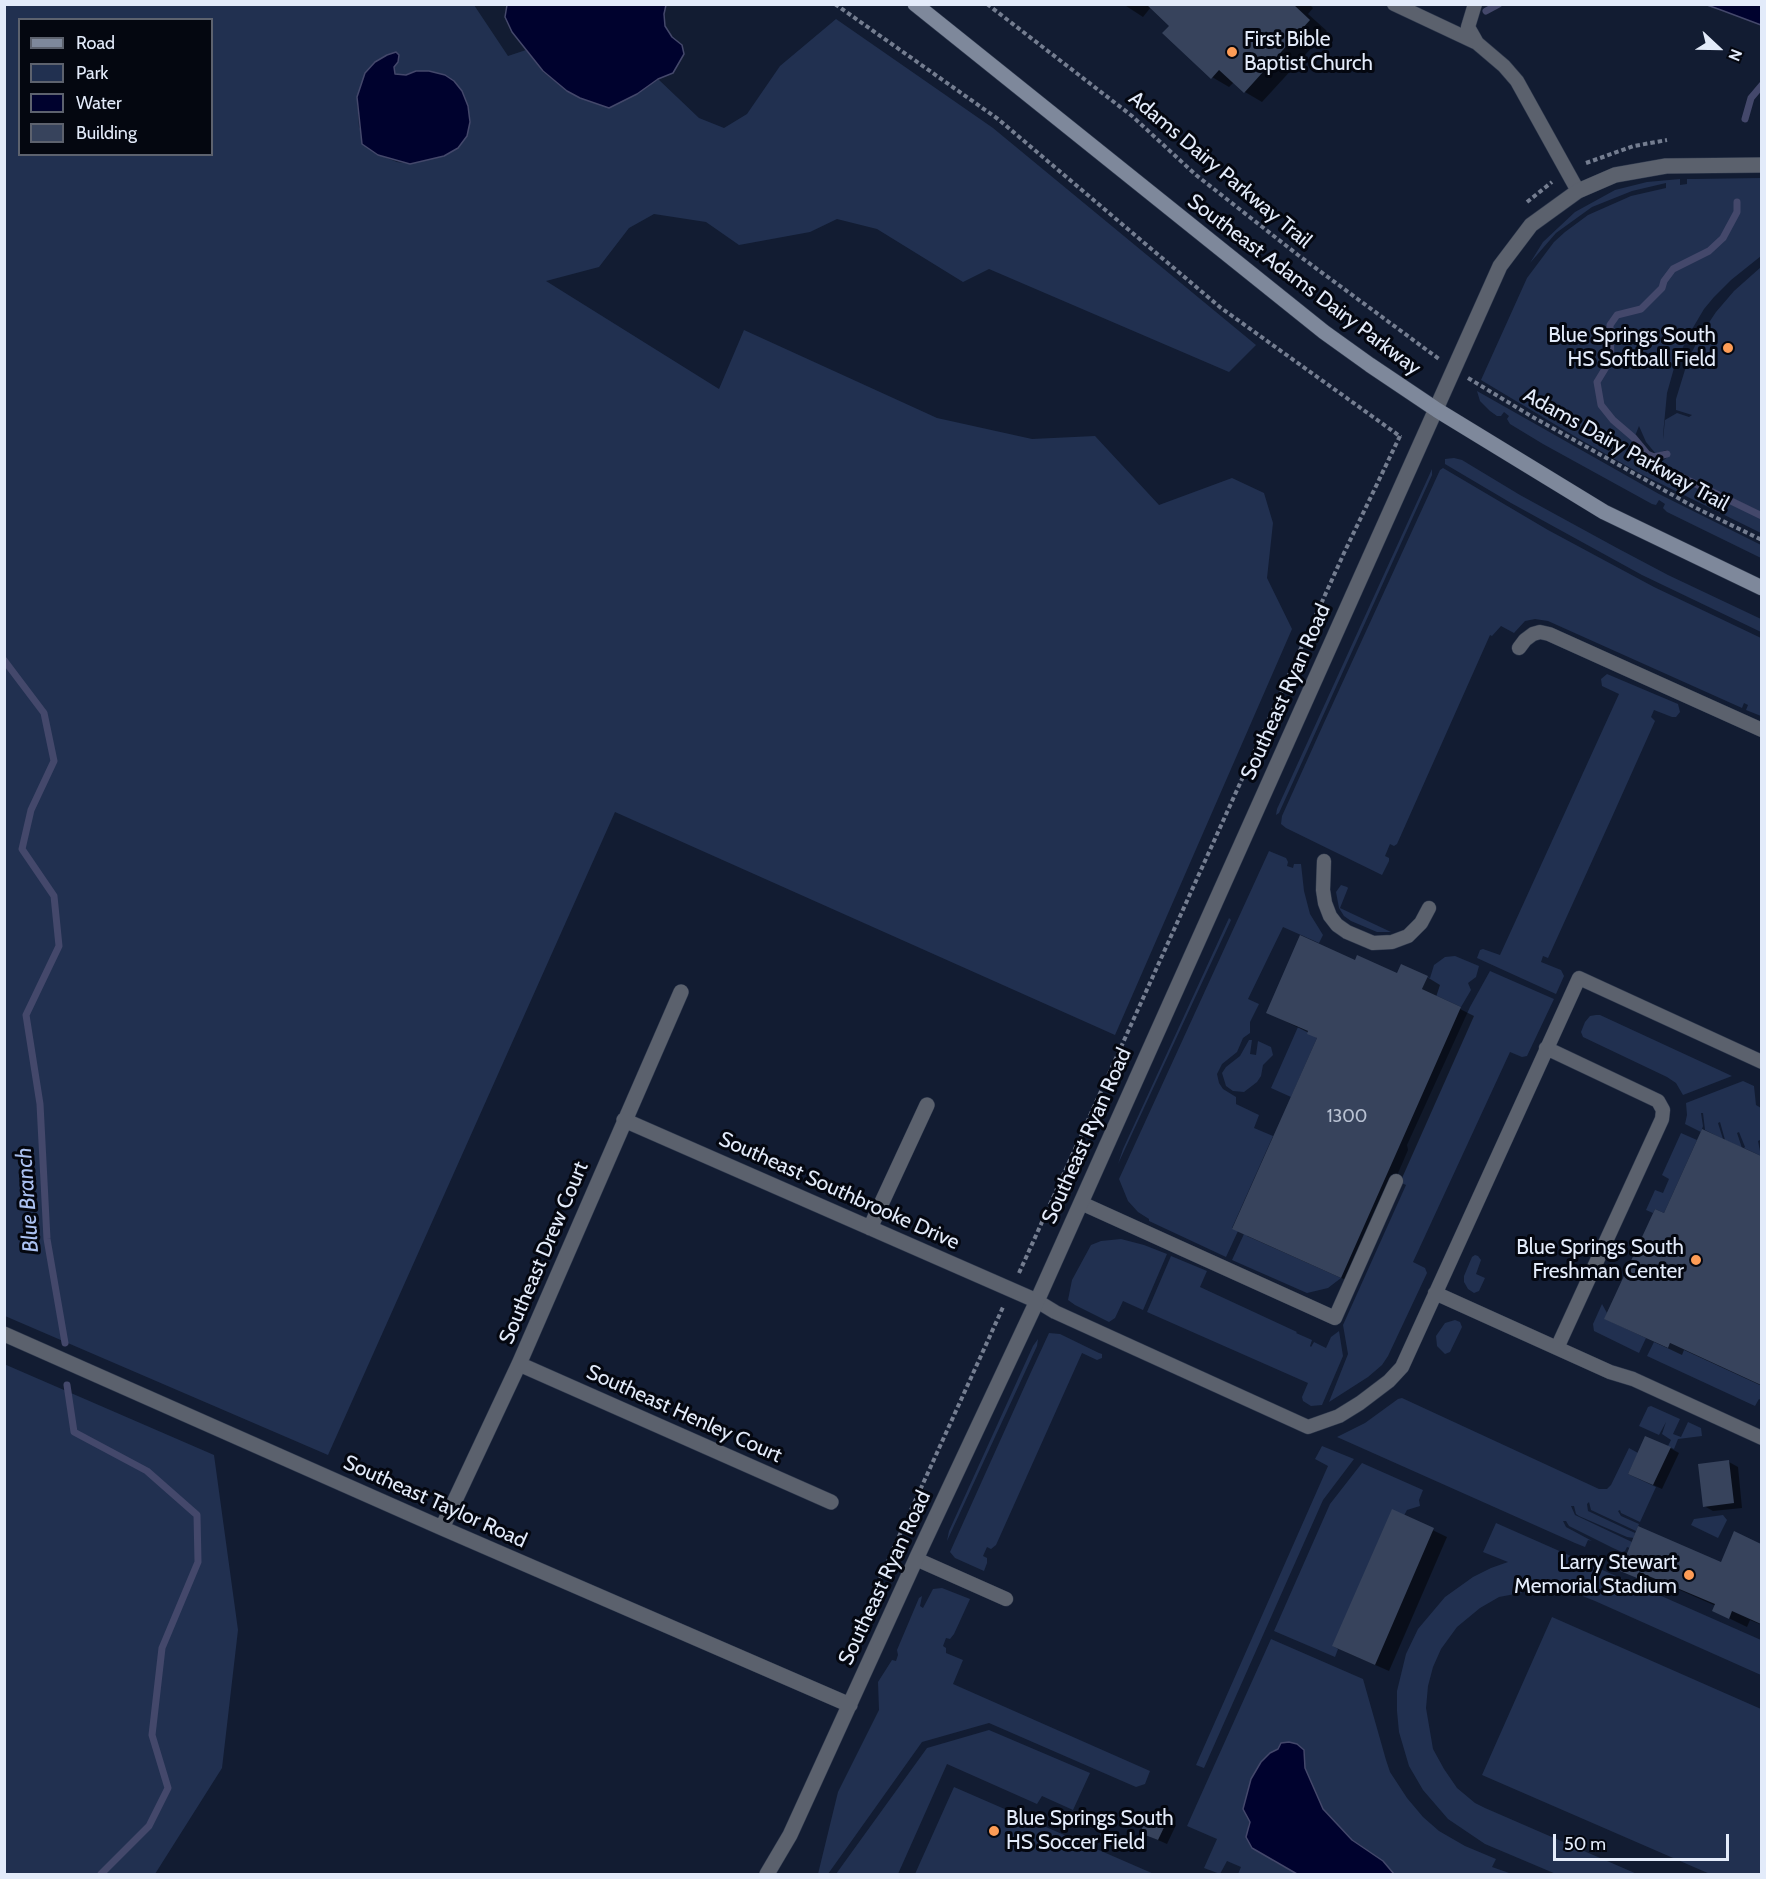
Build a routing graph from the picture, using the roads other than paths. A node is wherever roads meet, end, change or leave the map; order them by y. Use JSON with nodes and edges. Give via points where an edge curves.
{"nodes":[{"id":1,"x":915,"y":4,"type":"edge"},
{"id":2,"x":1394,"y":4,"type":"edge"},
{"id":3,"x":1475,"y":4,"type":"edge"},
{"id":4,"x":1477,"y":43,"type":"junction"},
{"id":5,"x":1761,"y":165,"type":"edge"},
{"id":6,"x":1578,"y":191,"type":"junction"},
{"id":7,"x":1437,"y":410,"type":"junction"},
{"id":8,"x":1761,"y":588,"type":"edge"},
{"id":9,"x":1519,"y":648,"type":"dead end"},
{"id":10,"x":1761,"y":730,"type":"edge"},
{"id":11,"x":1324,"y":861,"type":"dead end"},
{"id":12,"x":1429,"y":908,"type":"dead end"},
{"id":13,"x":681,"y":992,"type":"dead end"},
{"id":14,"x":1546,"y":1048,"type":"junction"},
{"id":15,"x":1761,"y":1062,"type":"edge"},
{"id":16,"x":927,"y":1106,"type":"dead end"},
{"id":17,"x":624,"y":1120,"type":"junction"},
{"id":18,"x":1396,"y":1180,"type":"dead end"},
{"id":19,"x":1081,"y":1203,"type":"junction"},
{"id":20,"x":870,"y":1228,"type":"junction"},
{"id":21,"x":1435,"y":1293,"type":"junction"},
{"id":22,"x":1037,"y":1301,"type":"junction"},
{"id":23,"x":4,"y":1334,"type":"edge"},
{"id":24,"x":1557,"y":1348,"type":"junction"},
{"id":25,"x":519,"y":1364,"type":"junction"},
{"id":26,"x":1761,"y":1438,"type":"edge"},
{"id":27,"x":831,"y":1502,"type":"dead end"},
{"id":28,"x":442,"y":1528,"type":"junction"},
{"id":29,"x":916,"y":1559,"type":"junction"},
{"id":30,"x":1006,"y":1599,"type":"dead end"},
{"id":31,"x":850,"y":1705,"type":"junction"},
{"id":32,"x":767,"y":1875,"type":"edge"}],
"edges":[{"from":1,"to":7,"type":"main road","name":"Southeast Adams Dairy Parkway","via":[[1324,332]]},
{"from":2,"to":4,"type":"lane"},
{"from":3,"to":4,"type":"lane","via":[[1468,27]]},
{"from":4,"to":6,"type":"lane","via":[[1517,81]]},
{"from":5,"to":6,"type":"street","name":"Southeast Ryan Road","via":[[1666,166],[1615,175]]},
{"from":6,"to":7,"type":"street","name":"Southeast Ryan Road","via":[[1531,225],[1500,266]]},
{"from":7,"to":8,"type":"main road","name":"Southeast Adams Dairy Parkway","via":[[1604,512]]},
{"from":7,"to":19,"type":"street","name":"Southeast Ryan Road"},
{"from":9,"to":10,"type":"lane","via":[[1533,634],[1549,634]]},
{"from":11,"to":12,"type":"lane","via":[[1325,903],[1330,916],[1347,933],[1373,943],[1392,942],[1408,936]]},
{"from":13,"to":17,"type":"street","name":"Southeast Drew Court"},
{"from":14,"to":15,"type":"lane","via":[[1579,978]]},
{"from":14,"to":21,"type":"lane"},
{"from":14,"to":24,"type":"lane","via":[[1658,1101],[1663,1110]]},
{"from":16,"to":20,"type":"street"},
{"from":17,"to":20,"type":"street","name":"Southeast Southbrooke Drive"},
{"from":17,"to":25,"type":"street","name":"Southeast Drew Court"},
{"from":18,"to":19,"type":"lane","via":[[1335,1318]]},
{"from":19,"to":22,"type":"street","name":"Southeast Ryan Road"},
{"from":20,"to":22,"type":"street","name":"Southeast Southbrooke Drive"},
{"from":21,"to":22,"type":"lane","via":[[1402,1367],[1339,1416],[1308,1427]]},
{"from":21,"to":24,"type":"lane"},
{"from":22,"to":29,"type":"street","name":"Southeast Ryan Road"},
{"from":23,"to":28,"type":"street","name":"Southeast Taylor Road"},
{"from":24,"to":26,"type":"lane","via":[[1633,1378]]},
{"from":25,"to":27,"type":"street","name":"Southeast Henley Court"},
{"from":25,"to":28,"type":"street","name":"Southeast Drew Court"},
{"from":28,"to":31,"type":"street","name":"Southeast Taylor Road"},
{"from":29,"to":30,"type":"lane"},
{"from":29,"to":31,"type":"street","name":"Southeast Ryan Road"},
{"from":31,"to":32,"type":"street","name":"Southeast Ryan Road","via":[[790,1835]]}]}
